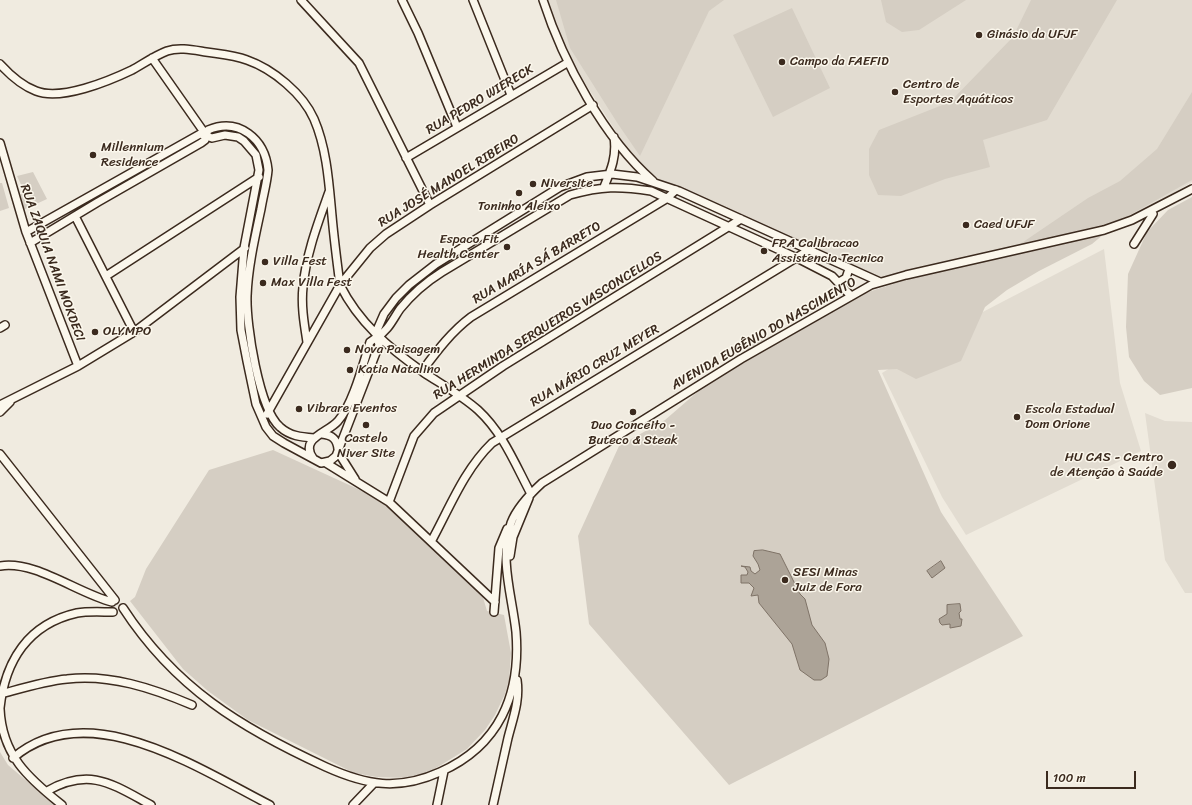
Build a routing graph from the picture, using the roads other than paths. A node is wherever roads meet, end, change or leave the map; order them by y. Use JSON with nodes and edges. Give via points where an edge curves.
{"nodes":[{"id":1,"x":302,"y":0,"type":"edge"},
{"id":2,"x":402,"y":0,"type":"edge"},
{"id":3,"x":473,"y":0,"type":"edge"},
{"id":4,"x":543,"y":0,"type":"edge"},
{"id":5,"x":152,"y":58,"type":"junction"},
{"id":6,"x":567,"y":62,"type":"junction"},
{"id":7,"x":0,"y":64,"type":"edge"},
{"id":8,"x":511,"y":95,"type":"junction"},
{"id":9,"x":593,"y":105,"type":"junction"},
{"id":10,"x":457,"y":127,"type":"junction"},
{"id":11,"x":206,"y":135,"type":"junction"},
{"id":12,"x":614,"y":137,"type":"junction"},
{"id":13,"x":0,"y":143,"type":"edge"},
{"id":14,"x":406,"y":158,"type":"junction"},
{"id":15,"x":609,"y":174,"type":"junction"},
{"id":16,"x":259,"y":177,"type":"junction"},
{"id":17,"x":655,"y":182,"type":"junction"},
{"id":18,"x":604,"y":188,"type":"junction"},
{"id":19,"x":329,"y":189,"type":"junction"},
{"id":20,"x":1192,"y":189,"type":"edge"},
{"id":21,"x":676,"y":190,"type":"junction"},
{"id":22,"x":542,"y":198,"type":"junction"},
{"id":23,"x":666,"y":199,"type":"junction"},
{"id":24,"x":430,"y":204,"type":"junction"},
{"id":25,"x":547,"y":208,"type":"junction"},
{"id":26,"x":1153,"y":214,"type":"junction"},
{"id":27,"x":75,"y":216,"type":"junction"},
{"id":28,"x":740,"y":219,"type":"junction"},
{"id":29,"x":728,"y":228,"type":"junction"},
{"id":30,"x":26,"y":232,"type":"junction"},
{"id":31,"x":487,"y":232,"type":"junction"},
{"id":32,"x":492,"y":241,"type":"junction"},
{"id":33,"x":30,"y":243,"type":"junction"},
{"id":34,"x":1134,"y":244,"type":"dead end"},
{"id":35,"x":1031,"y":246,"type":"junction"},
{"id":36,"x":244,"y":248,"type":"junction"},
{"id":37,"x":254,"y":249,"type":"junction"},
{"id":38,"x":809,"y":250,"type":"junction"},
{"id":39,"x":797,"y":258,"type":"junction"},
{"id":40,"x":436,"y":264,"type":"junction"},
{"id":41,"x":848,"y":268,"type":"junction"},
{"id":42,"x":442,"y":272,"type":"junction"},
{"id":43,"x":106,"y":276,"type":"junction"},
{"id":44,"x":837,"y":280,"type":"junction"},
{"id":45,"x":881,"y":282,"type":"junction"},
{"id":46,"x":340,"y":285,"type":"junction"},
{"id":47,"x":851,"y":296,"type":"junction"},
{"id":48,"x":240,"y":312,"type":"junction"},
{"id":49,"x":248,"y":312,"type":"junction"},
{"id":50,"x":134,"y":332,"type":"junction"},
{"id":51,"x":377,"y":337,"type":"junction"},
{"id":52,"x":307,"y":342,"type":"junction"},
{"id":53,"x":255,"y":359,"type":"junction"},
{"id":54,"x":247,"y":361,"type":"junction"},
{"id":55,"x":78,"y":366,"type":"junction"},
{"id":56,"x":422,"y":371,"type":"junction"},
{"id":57,"x":363,"y":377,"type":"junction"},
{"id":58,"x":458,"y":394,"type":"junction"},
{"id":59,"x":13,"y":399,"type":"junction"},
{"id":60,"x":0,"y":405,"type":"edge"},
{"id":61,"x":269,"y":411,"type":"junction"},
{"id":62,"x":0,"y":412,"type":"edge"},
{"id":63,"x":263,"y":420,"type":"junction"},
{"id":64,"x":322,"y":434,"type":"junction"},
{"id":65,"x":501,"y":436,"type":"junction"},
{"id":66,"x":314,"y":438,"type":"junction"},
{"id":67,"x":338,"y":450,"type":"junction"},
{"id":68,"x":0,"y":454,"type":"edge"},
{"id":69,"x":313,"y":458,"type":"junction"},
{"id":70,"x":326,"y":463,"type":"junction"},
{"id":71,"x":358,"y":483,"type":"junction"},
{"id":72,"x":531,"y":494,"type":"junction"},
{"id":73,"x":389,"y":502,"type":"junction"},
{"id":74,"x":512,"y":520,"type":"junction"},
{"id":75,"x":432,"y":540,"type":"junction"},
{"id":76,"x":0,"y":566,"type":"edge"},
{"id":77,"x":509,"y":594,"type":"junction"},
{"id":78,"x":495,"y":602,"type":"junction"},
{"id":79,"x":115,"y":608,"type":"junction"},
{"id":80,"x":494,"y":612,"type":"dead end"},
{"id":81,"x":516,"y":676,"type":"junction"},
{"id":82,"x":1,"y":694,"type":"junction"},
{"id":83,"x":192,"y":705,"type":"dead end"},
{"id":84,"x":0,"y":708,"type":"edge"},
{"id":85,"x":13,"y":758,"type":"junction"},
{"id":86,"x":444,"y":771,"type":"junction"},
{"id":87,"x":374,"y":783,"type":"junction"},
{"id":88,"x":47,"y":791,"type":"junction"},
{"id":89,"x":62,"y":805,"type":"edge"},
{"id":90,"x":151,"y":805,"type":"edge"},
{"id":91,"x":270,"y":805,"type":"edge"},
{"id":92,"x":353,"y":805,"type":"edge"},
{"id":93,"x":437,"y":805,"type":"edge"},
{"id":94,"x":493,"y":805,"type":"edge"}],
"edges":[{"from":1,"to":14,"type":"street","via":[[359,63]]},
{"from":2,"to":10,"type":"street"},
{"from":3,"to":8,"type":"street"},
{"from":4,"to":6,"type":"street"},
{"from":5,"to":7,"type":"street","via":[[93,86],[51,94],[27,87]]},
{"from":5,"to":11,"type":"street"},
{"from":5,"to":19,"type":"street","via":[[168,51],[183,49],[225,54],[248,60],[280,79],[302,101],[313,117],[324,153]]},
{"from":6,"to":8,"type":"street","name":"RUA PEDRO WIERECK"},
{"from":6,"to":9,"type":"street"},
{"from":8,"to":10,"type":"street","name":"RUA PEDRO WIERECK"},
{"from":9,"to":12,"type":"street"},
{"from":9,"to":24,"type":"street","name":"RUA JOSÉ MANOEL RIBEIRO"},
{"from":10,"to":14,"type":"street","name":"RUA PEDRO WIERECK"},
{"from":11,"to":16,"type":"street","via":[[212,138],[225,135],[244,141],[256,154]]},
{"from":11,"to":27,"type":"street","via":[[201,143]]},
{"from":11,"to":30,"type":"street","via":[[200,134]]},
{"from":11,"to":37,"type":"street","via":[[212,128],[234,126],[250,135],[264,151],[267,159],[267,179]]},
{"from":12,"to":15,"type":"street","via":[[614,162]]},
{"from":12,"to":17,"type":"street","via":[[637,167]]},
{"from":13,"to":30,"type":"street","name":"RUA ZAQUIA NAMI MOKDECI"},
{"from":14,"to":24,"type":"street"},
{"from":15,"to":17,"type":"street"},
{"from":15,"to":18,"type":"street"},
{"from":15,"to":22,"type":"street","via":[[583,178]]},
{"from":16,"to":36,"type":"street"},
{"from":16,"to":43,"type":"street"},
{"from":17,"to":21,"type":"street"},
{"from":18,"to":23,"type":"street","via":[[650,191]]},
{"from":18,"to":25,"type":"street","via":[[594,188],[570,195]]},
{"from":19,"to":46,"type":"street"},
{"from":19,"to":52,"type":"street","via":[[310,250],[303,287],[302,306]]},
{"from":20,"to":26,"type":"street","name":"AVENIDA EUGÊNIO DO NASCIMENTO"},
{"from":20,"to":35,"type":"street","name":"AVENIDA EUGÊNIO DO NASCIMENTO","via":[[1124,223]]},
{"from":21,"to":23,"type":"street","name":"RUA MARÍA SÁ BARRETO"},
{"from":21,"to":28,"type":"street"},
{"from":22,"to":25,"type":"street"},
{"from":22,"to":31,"type":"street"},
{"from":23,"to":29,"type":"street"},
{"from":23,"to":56,"type":"street","name":"RUA MARÍA SÁ BARRETO","via":[[472,317],[447,338]]},
{"from":24,"to":46,"type":"street","name":"RUA JOSÉ MANOEL RIBEIRO","via":[[370,248]]},
{"from":25,"to":32,"type":"street"},
{"from":26,"to":34,"type":"street"},
{"from":26,"to":35,"type":"street","name":"AVENIDA EUGÊNIO DO NASCIMENTO","via":[[1105,234]]},
{"from":27,"to":33,"type":"street"},
{"from":27,"to":43,"type":"street"},
{"from":28,"to":29,"type":"street","name":"RUA HERMINDA SERQUEIROS VASCONCELLOS"},
{"from":28,"to":38,"type":"street"},
{"from":29,"to":39,"type":"street"},
{"from":29,"to":58,"type":"street","name":"RUA HERMINDA SERQUEIROS VASCONCELLOS"},
{"from":30,"to":33,"type":"street","name":"RUA ZAQUIA NAMI MOKDECI"},
{"from":31,"to":32,"type":"street"},
{"from":31,"to":40,"type":"street"},
{"from":32,"to":42,"type":"street"},
{"from":33,"to":55,"type":"street","name":"RUA ZAQUIA NAMI MOKDECI"},
{"from":35,"to":45,"type":"street","name":"AVENIDA EUGÊNIO DO NASCIMENTO"},
{"from":36,"to":37,"type":"street"},
{"from":36,"to":48,"type":"street"},
{"from":36,"to":50,"type":"street"},
{"from":37,"to":49,"type":"street","via":[[247,297]]},
{"from":38,"to":39,"type":"street","name":"RUA MÁRIO CRUZ MEYER"},
{"from":38,"to":41,"type":"street"},
{"from":39,"to":44,"type":"street"},
{"from":39,"to":65,"type":"street","name":"RUA MÁRIO CRUZ MEYER"},
{"from":40,"to":42,"type":"street"},
{"from":40,"to":51,"type":"street","via":[[396,298],[376,330]]},
{"from":41,"to":44,"type":"street","via":[[838,271]]},
{"from":41,"to":45,"type":"street"},
{"from":42,"to":51,"type":"street","via":[[410,297],[385,333]]},
{"from":43,"to":50,"type":"street"},
{"from":44,"to":47,"type":"street"},
{"from":45,"to":47,"type":"street","name":"AVENIDA EUGÊNIO DO NASCIMENTO"},
{"from":46,"to":51,"type":"street","via":[[356,313]]},
{"from":46,"to":52,"type":"street","name":"RUA JOSÉ MANOEL RIBEIRO"},
{"from":47,"to":72,"type":"street","name":"AVENIDA EUGÊNIO DO NASCIMENTO","via":[[741,359],[595,449],[542,483]]},
{"from":48,"to":49,"type":"street"},
{"from":48,"to":54,"type":"street"},
{"from":49,"to":53,"type":"street"},
{"from":50,"to":55,"type":"street"},
{"from":51,"to":56,"type":"street"},
{"from":51,"to":57,"type":"street","via":[[379,345]]},
{"from":52,"to":61,"type":"street","name":"RUA JOSÉ MANOEL RIBEIRO"},
{"from":53,"to":54,"type":"street"},
{"from":53,"to":61,"type":"street","via":[[262,394]]},
{"from":54,"to":63,"type":"street","via":[[256,404]]},
{"from":55,"to":59,"type":"street"},
{"from":56,"to":58,"type":"street"},
{"from":57,"to":64,"type":"street","via":[[339,420]]},
{"from":57,"to":67,"type":"street"},
{"from":58,"to":65,"type":"street","via":[[478,410]]},
{"from":58,"to":73,"type":"street","name":"RUA HERMINDA SERQUEIROS VASCONCELLOS","via":[[434,413],[414,436]]},
{"from":59,"to":60,"type":"street"},
{"from":59,"to":62,"type":"street"},
{"from":61,"to":63,"type":"street","name":"RUA JOSÉ MANOEL RIBEIRO"},
{"from":61,"to":66,"type":"street","via":[[280,427],[288,433]]},
{"from":63,"to":69,"type":"street","via":[[273,436]]},
{"from":64,"to":66,"type":"street"},
{"from":64,"to":67,"type":"street","via":[[332,436]]},
{"from":65,"to":72,"type":"street"},
{"from":65,"to":75,"type":"street","name":"RUA MÁRIO CRUZ MEYER","via":[[483,452],[464,479]]},
{"from":66,"to":69,"type":"street","via":[[309,450]]},
{"from":67,"to":70,"type":"street","via":[[334,459]]},
{"from":67,"to":71,"type":"street"},
{"from":68,"to":79,"type":"street","name":"AVENIDA EUGÊNIO DO NASCIMENTO"},
{"from":69,"to":70,"type":"street"},
{"from":70,"to":71,"type":"street"},
{"from":71,"to":73,"type":"street"},
{"from":72,"to":74,"type":"street","name":"AVENIDA EUGÊNIO DO NASCIMENTO"},
{"from":72,"to":77,"type":"street","name":"AVENIDA EUGÊNIO DO NASCIMENTO","via":[[513,537]]},
{"from":73,"to":75,"type":"street"},
{"from":74,"to":77,"type":"street","name":"AVENIDA EUGÊNIO DO NASCIMENTO","via":[[505,556]]},
{"from":74,"to":78,"type":"street","via":[[503,534],[499,548]]},
{"from":75,"to":78,"type":"street"},
{"from":76,"to":79,"type":"street","via":[[20,566],[41,573]]},
{"from":77,"to":81,"type":"street","name":"AVENIDA EUGÊNIO DO NASCIMENTO","via":[[516,632]]},
{"from":78,"to":80,"type":"street"},
{"from":79,"to":82,"type":"street","via":[[78,613],[43,627],[29,638],[16,654],[6,673]]},
{"from":79,"to":87,"type":"street","name":"AVENIDA EUGÊNIO DO NASCIMENTO","via":[[130,620],[173,670],[222,711],[284,748],[338,773]]},
{"from":81,"to":86,"type":"street","name":"AVENIDA EUGÊNIO DO NASCIMENTO","via":[[509,702],[494,730],[473,753]]},
{"from":81,"to":94,"type":"street","via":[[519,693],[516,710]]},
{"from":82,"to":83,"type":"street","via":[[47,682],[88,677],[142,686]]},
{"from":82,"to":84,"type":"street"},
{"from":84,"to":85,"type":"street","via":[[4,740]]},
{"from":85,"to":88,"type":"street","via":[[24,773]]},
{"from":85,"to":91,"type":"street","via":[[38,742],[62,736],[88,733],[112,735],[169,755]]},
{"from":86,"to":87,"type":"street","name":"AVENIDA EUGÊNIO DO NASCIMENTO","via":[[407,782],[382,785]]},
{"from":86,"to":93,"type":"street"},
{"from":87,"to":92,"type":"street"},
{"from":88,"to":89,"type":"street"},
{"from":88,"to":90,"type":"street","via":[[62,783],[102,780]]}]}
